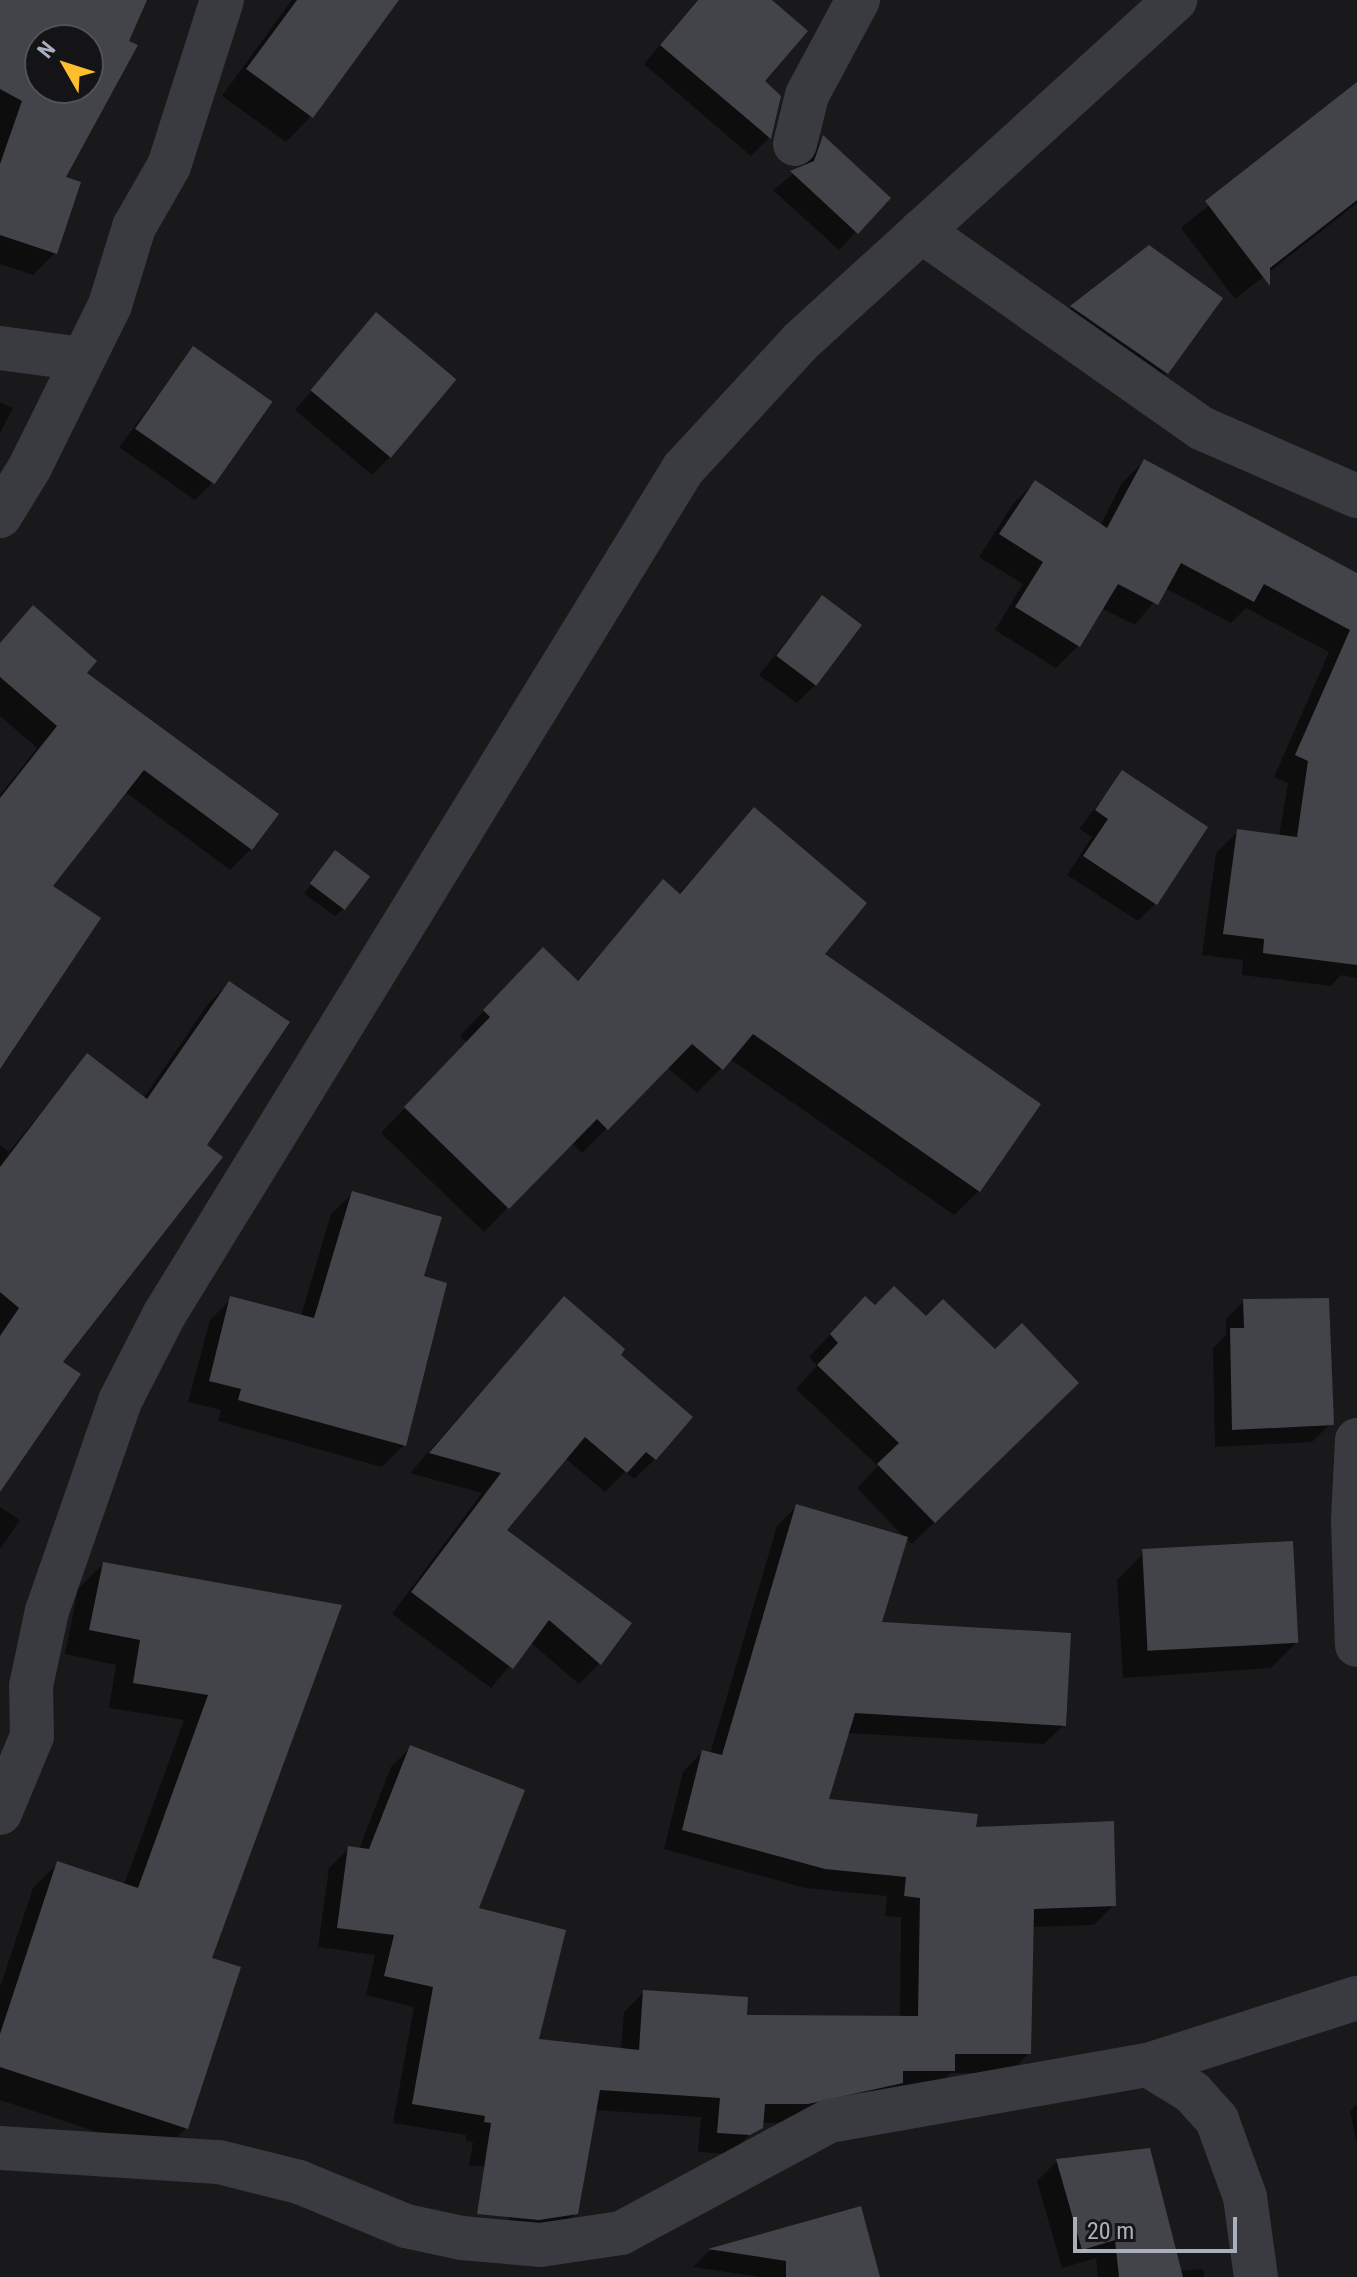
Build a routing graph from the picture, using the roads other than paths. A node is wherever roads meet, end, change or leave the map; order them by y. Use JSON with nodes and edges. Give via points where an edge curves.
{"nodes":[{"id":1,"x":222,"y":0,"type":"edge"},
{"id":2,"x":858,"y":0,"type":"edge"},
{"id":3,"x":1175,"y":0,"type":"edge"},
{"id":4,"x":795,"y":144,"type":"dead end"},
{"id":5,"x":921,"y":231,"type":"junction"},
{"id":6,"x":0,"y":348,"type":"edge"},
{"id":7,"x":82,"y":359,"type":"junction"},
{"id":8,"x":1357,"y":496,"type":"edge"},
{"id":9,"x":0,"y":516,"type":"edge"},
{"id":10,"x":1357,"y":1440,"type":"edge"},
{"id":11,"x":1357,"y":1645,"type":"edge"},
{"id":12,"x":16,"y":1724,"type":"edge"},
{"id":13,"x":0,"y":1813,"type":"edge"},
{"id":14,"x":1357,"y":1998,"type":"edge"},
{"id":15,"x":1148,"y":2065,"type":"junction"},
{"id":16,"x":0,"y":2148,"type":"edge"},
{"id":17,"x":1256,"y":2277,"type":"edge"}],
"edges":[{"from":1,"to":7,"type":"street","via":[[169,166],[134,227],[110,305]]},
{"from":2,"to":4,"type":"street","via":[[807,95]]},
{"from":3,"to":5,"type":"street"},
{"from":5,"to":8,"type":"street","via":[[1201,428]]},
{"from":5,"to":12,"type":"street","via":[[800,342],[683,469],[164,1315],[120,1401],[47,1611],[31,1686]]},
{"from":6,"to":7,"type":"street"},
{"from":7,"to":9,"type":"street"},
{"from":10,"to":11,"type":"street"},
{"from":12,"to":13,"type":"street"},
{"from":14,"to":15,"type":"street"},
{"from":15,"to":16,"type":"street","via":[[829,2121],[621,2233],[540,2245],[462,2238],[406,2226],[299,2182],[219,2162]]},
{"from":15,"to":17,"type":"street","via":[[1192,2092],[1217,2120],[1245,2197]]}]}
